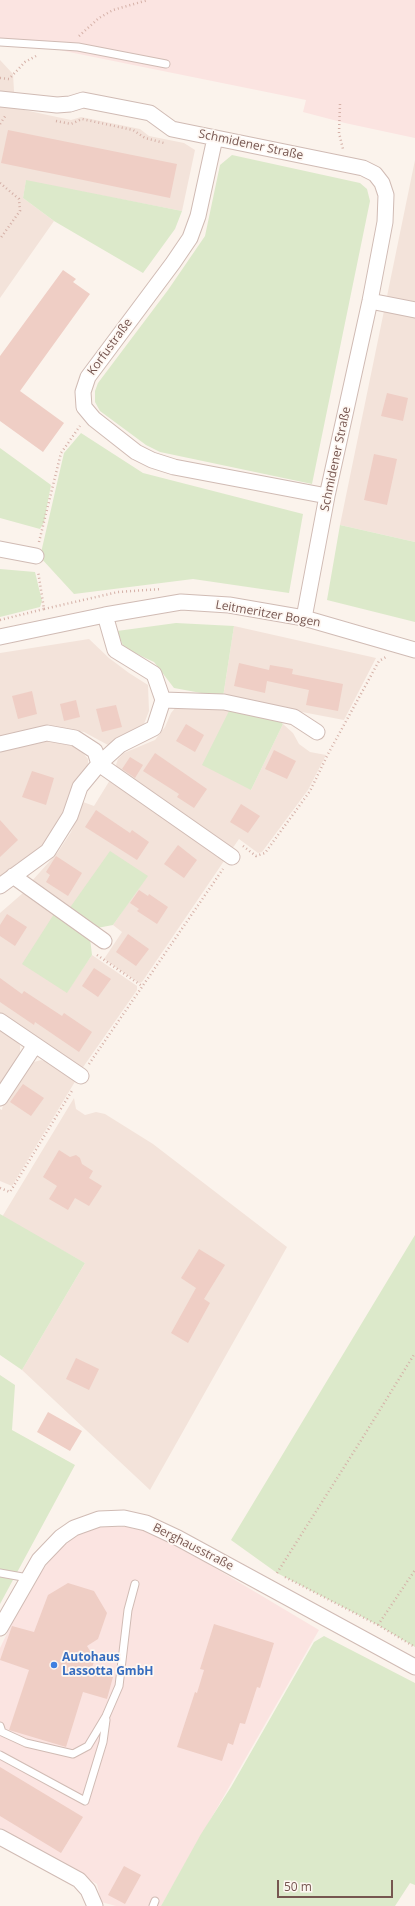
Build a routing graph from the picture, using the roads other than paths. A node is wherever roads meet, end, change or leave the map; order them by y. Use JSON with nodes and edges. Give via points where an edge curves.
{"nodes":[{"id":1,"x":0,"y":42,"type":"edge"},
{"id":2,"x":166,"y":64,"type":"dead end"},
{"id":3,"x":0,"y":99,"type":"edge"},
{"id":4,"x":215,"y":138,"type":"junction"},
{"id":5,"x":370,"y":301,"type":"junction"},
{"id":6,"x":415,"y":310,"type":"edge"},
{"id":7,"x":327,"y":496,"type":"junction"},
{"id":8,"x":0,"y":549,"type":"edge"},
{"id":9,"x":36,"y":556,"type":"road end"},
{"id":10,"x":105,"y":615,"type":"junction"},
{"id":11,"x":304,"y":618,"type":"junction"},
{"id":12,"x":0,"y":637,"type":"edge"},
{"id":13,"x":415,"y":650,"type":"edge"},
{"id":14,"x":162,"y":700,"type":"junction"},
{"id":15,"x":317,"y":732,"type":"dead end"},
{"id":16,"x":0,"y":744,"type":"edge"},
{"id":17,"x":99,"y":764,"type":"junction"},
{"id":18,"x":232,"y":856,"type":"dead end"},
{"id":19,"x":13,"y":876,"type":"junction"},
{"id":20,"x":0,"y":886,"type":"edge"},
{"id":21,"x":104,"y":941,"type":"road end"},
{"id":22,"x":0,"y":1021,"type":"edge"},
{"id":23,"x":35,"y":1045,"type":"junction"},
{"id":24,"x":80,"y":1076,"type":"road end"},
{"id":25,"x":0,"y":1098,"type":"edge"},
{"id":26,"x":0,"y":1573,"type":"edge"},
{"id":27,"x":28,"y":1578,"type":"junction"},
{"id":28,"x":134,"y":1584,"type":"dead end"},
{"id":29,"x":0,"y":1628,"type":"edge"},
{"id":30,"x":415,"y":1667,"type":"edge"},
{"id":31,"x":106,"y":1716,"type":"junction"},
{"id":32,"x":0,"y":1726,"type":"edge"},
{"id":33,"x":0,"y":1754,"type":"edge"},
{"id":34,"x":0,"y":1837,"type":"edge"},
{"id":35,"x":95,"y":1906,"type":"edge"}],
"edges":[{"from":1,"to":2,"type":"lane","via":[[75,46]]},
{"from":3,"to":4,"type":"street","name":"Schmidener Straße","via":[[57,105],[83,100],[150,113],[172,129]]},
{"from":4,"to":5,"type":"street","name":"Schmidener Straße","via":[[363,168],[375,174],[382,183],[386,195],[385,222]]},
{"from":4,"to":7,"type":"street","name":"Korfustraße","via":[[198,216],[190,238],[88,377],[83,392],[84,407],[89,414],[136,452],[152,460],[174,467]]},
{"from":5,"to":6,"type":"street"},
{"from":5,"to":7,"type":"street","name":"Schmidener Straße"},
{"from":7,"to":11,"type":"street","name":"Schmidener Straße"},
{"from":8,"to":9,"type":"street"},
{"from":10,"to":11,"type":"street","name":"Leitmeritzer Bogen","via":[[181,602],[229,605]]},
{"from":10,"to":12,"type":"street","name":"Leitmeritzer Bogen"},
{"from":10,"to":14,"type":"street","via":[[115,650],[154,674]]},
{"from":11,"to":13,"type":"street","name":"Leitmeritzer Bogen"},
{"from":14,"to":15,"type":"street","via":[[224,702],[294,717]]},
{"from":14,"to":17,"type":"street","via":[[154,728],[120,745]]},
{"from":16,"to":17,"type":"street","via":[[47,733],[76,738],[95,751]]},
{"from":17,"to":18,"type":"street"},
{"from":17,"to":19,"type":"street","via":[[80,787],[70,816],[48,851]]},
{"from":19,"to":20,"type":"street"},
{"from":19,"to":21,"type":"street"},
{"from":22,"to":23,"type":"street"},
{"from":23,"to":24,"type":"street"},
{"from":23,"to":25,"type":"street"},
{"from":26,"to":27,"type":"lane"},
{"from":27,"to":29,"type":"street","name":"Berghausstraße"},
{"from":27,"to":30,"type":"street","name":"Berghausstraße","via":[[49,1548],[74,1528],[99,1519],[124,1518],[146,1523]]},
{"from":28,"to":31,"type":"lane","via":[[128,1610],[119,1686]]},
{"from":31,"to":32,"type":"lane","via":[[88,1746],[73,1754],[26,1743],[2,1732]]},
{"from":31,"to":33,"type":"lane","via":[[103,1742],[85,1801]]},
{"from":34,"to":35,"type":"street","via":[[79,1880],[88,1890]]}]}
